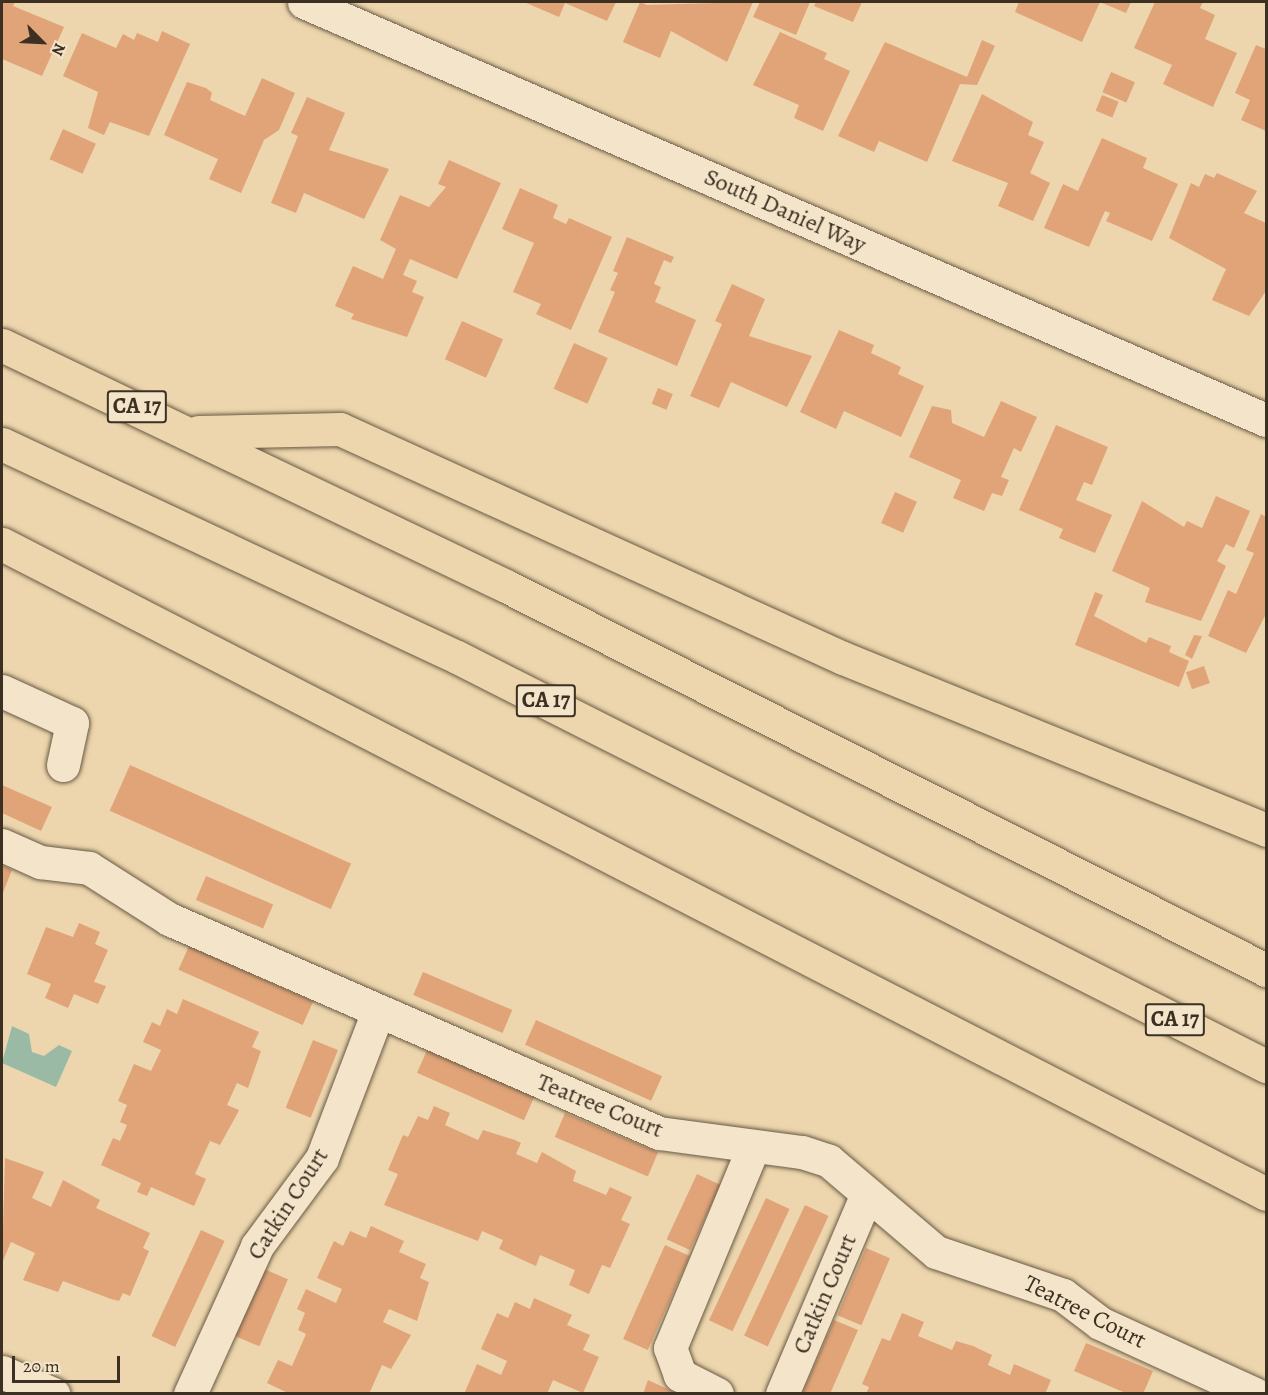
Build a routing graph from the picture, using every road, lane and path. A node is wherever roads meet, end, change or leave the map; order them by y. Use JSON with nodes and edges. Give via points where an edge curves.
{"nodes":[{"id":1,"x":304,"y":2,"type":"edge"},
{"id":2,"x":2,"y":345,"type":"edge"},
{"id":3,"x":1266,"y":420,"type":"edge"},
{"id":4,"x":193,"y":432,"type":"junction"},
{"id":5,"x":2,"y":444,"type":"edge"},
{"id":6,"x":2,"y":544,"type":"edge"},
{"id":7,"x":2,"y":691,"type":"edge"},
{"id":8,"x":63,"y":765,"type":"dead end"},
{"id":9,"x":1266,"y":830,"type":"edge"},
{"id":10,"x":2,"y":845,"type":"edge"},
{"id":11,"x":1266,"y":970,"type":"edge"},
{"id":12,"x":378,"y":1011,"type":"junction"},
{"id":13,"x":1266,"y":1066,"type":"edge"},
{"id":14,"x":753,"y":1148,"type":"junction"},
{"id":15,"x":867,"y":1194,"type":"junction"},
{"id":16,"x":1266,"y":1194,"type":"edge"},
{"id":17,"x":2,"y":1372,"type":"edge"},
{"id":18,"x":1204,"y":1383,"type":"edge"},
{"id":19,"x":53,"y":1394,"type":"edge"},
{"id":20,"x":190,"y":1394,"type":"edge"},
{"id":21,"x":717,"y":1394,"type":"edge"},
{"id":22,"x":782,"y":1394,"type":"edge"},
{"id":23,"x":1255,"y":1394,"type":"edge"}],
"edges":[{"from":1,"to":3,"type":"street","name":"South Daniel Way"},
{"from":2,"to":4,"type":"highway","number":"CA 17"},
{"from":4,"to":9,"type":"highway","via":[[340,429],[843,658]]},
{"from":4,"to":11,"type":"highway","number":"CA 17"},
{"from":5,"to":13,"type":"highway","number":"CA 17","via":[[457,657]]},
{"from":6,"to":16,"type":"highway"},
{"from":7,"to":8,"type":"street","via":[[72,723]]},
{"from":10,"to":12,"type":"street","name":"Teatree Court","via":[[40,862],[89,868],[169,919]]},
{"from":12,"to":14,"type":"street","name":"Teatree Court","via":[[659,1133]]},
{"from":12,"to":20,"type":"street","name":"Catkin Court","via":[[322,1158],[257,1246]]},
{"from":14,"to":15,"type":"street","name":"Teatree Court","via":[[802,1152],[829,1161]]},
{"from":14,"to":21,"type":"street","via":[[670,1348],[680,1375]]},
{"from":15,"to":18,"type":"street","name":"Teatree Court","via":[[936,1252],[1063,1295],[1100,1323]]},
{"from":15,"to":22,"type":"street","name":"Catkin Court"},
{"from":17,"to":19,"type":"street"},
{"from":18,"to":23,"type":"street","name":"Teatree Court"}]}
